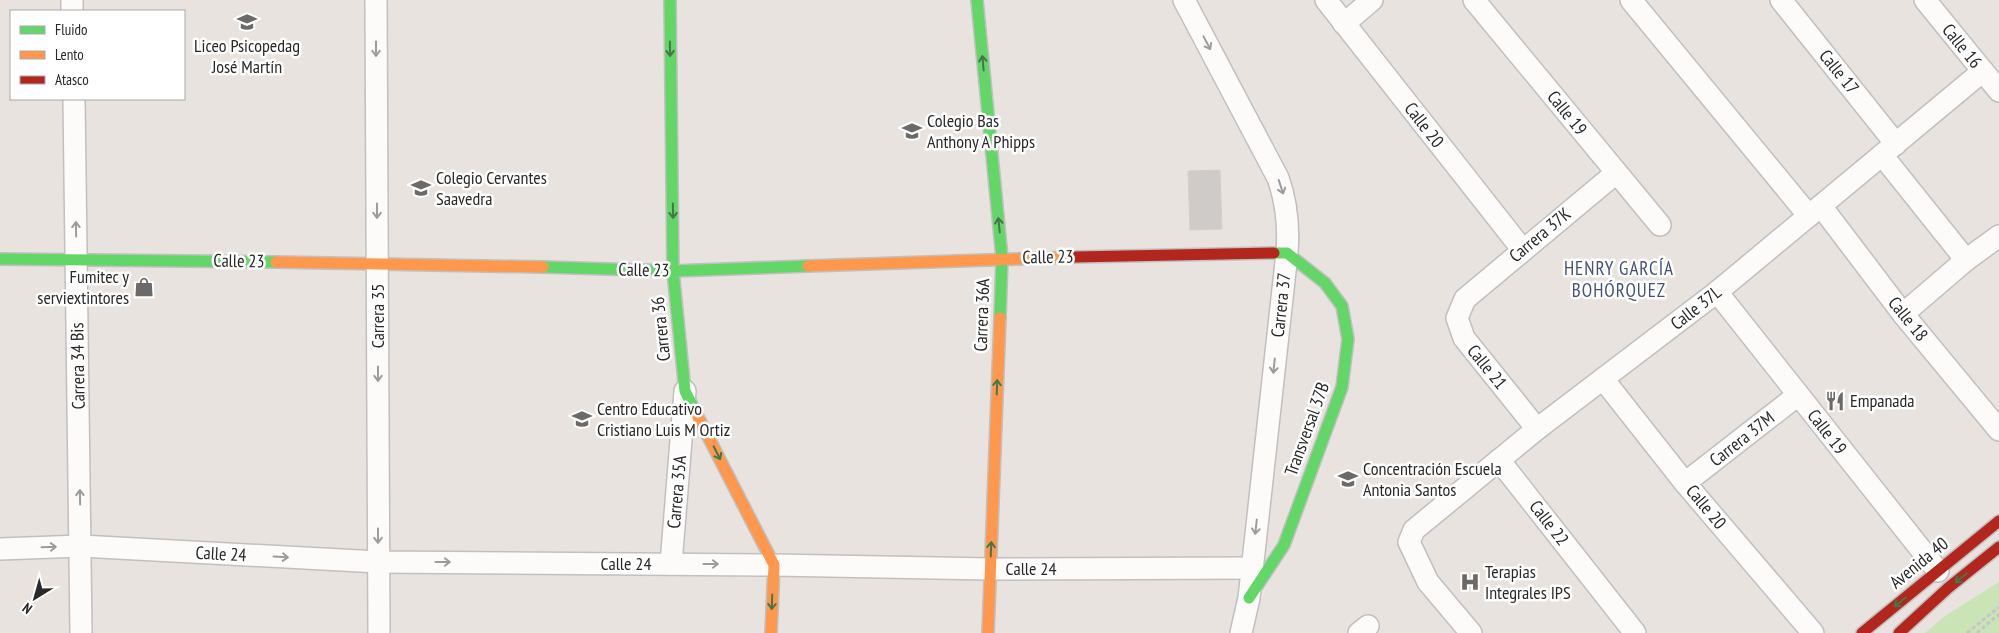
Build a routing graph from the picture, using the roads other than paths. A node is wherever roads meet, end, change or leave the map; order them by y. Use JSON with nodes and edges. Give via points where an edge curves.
{"nodes":[{"id":1,"x":376,"y":0,"type":"edge"},
{"id":2,"x":670,"y":0,"type":"edge"},
{"id":3,"x":977,"y":0,"type":"edge"},
{"id":4,"x":1184,"y":0,"type":"edge"},
{"id":5,"x":1326,"y":0,"type":"edge"},
{"id":6,"x":1372,"y":0,"type":"edge"},
{"id":7,"x":1474,"y":0,"type":"edge"},
{"id":8,"x":1631,"y":0,"type":"edge"},
{"id":9,"x":1781,"y":0,"type":"edge"},
{"id":10,"x":1926,"y":0,"type":"edge"},
{"id":11,"x":1344,"y":24,"type":"junction"},
{"id":12,"x":1983,"y":71,"type":"junction"},
{"id":13,"x":1999,"y":91,"type":"edge"},
{"id":14,"x":74,"y":100,"type":"edge"},
{"id":15,"x":1889,"y":149,"type":"junction"},
{"id":16,"x":1616,"y":173,"type":"junction"},
{"id":17,"x":1815,"y":211,"type":"junction"},
{"id":18,"x":1660,"y":226,"type":"dead end"},
{"id":19,"x":1995,"y":247,"type":"edge"},
{"id":20,"x":1522,"y":250,"type":"junction"},
{"id":21,"x":1287,"y":254,"type":"junction"},
{"id":22,"x":0,"y":258,"type":"edge"},
{"id":23,"x":1002,"y":258,"type":"junction"},
{"id":24,"x":76,"y":259,"type":"junction"},
{"id":25,"x":1966,"y":260,"type":"junction"},
{"id":26,"x":378,"y":263,"type":"junction"},
{"id":27,"x":674,"y":271,"type":"junction"},
{"id":28,"x":1717,"y":292,"type":"junction"},
{"id":29,"x":1465,"y":299,"type":"joint"},
{"id":30,"x":1903,"y":314,"type":"junction"},
{"id":31,"x":1603,"y":380,"type":"junction"},
{"id":32,"x":685,"y":391,"type":"junction"},
{"id":33,"x":1798,"y":395,"type":"junction"},
{"id":34,"x":1537,"y":429,"type":"junction"},
{"id":35,"x":1999,"y":430,"type":"edge"},
{"id":36,"x":1500,"y":460,"type":"junction"},
{"id":37,"x":1686,"y":483,"type":"junction"},
{"id":38,"x":1999,"y":521,"type":"edge"},
{"id":39,"x":81,"y":546,"type":"junction"},
{"id":40,"x":1999,"y":547,"type":"edge"},
{"id":41,"x":0,"y":549,"type":"edge"},
{"id":42,"x":378,"y":562,"type":"junction"},
{"id":43,"x":671,"y":564,"type":"junction"},
{"id":44,"x":774,"y":565,"type":"junction"},
{"id":45,"x":1252,"y":568,"type":"junction"},
{"id":46,"x":990,"y":569,"type":"junction"},
{"id":47,"x":1938,"y":571,"type":"junction"},
{"id":48,"x":1985,"y":573,"type":"dead end"},
{"id":49,"x":1249,"y":598,"type":"junction"},
{"id":50,"x":81,"y":633,"type":"edge"},
{"id":51,"x":379,"y":633,"type":"edge"},
{"id":52,"x":771,"y":633,"type":"edge"},
{"id":53,"x":988,"y":633,"type":"edge"},
{"id":54,"x":1241,"y":633,"type":"edge"},
{"id":55,"x":1471,"y":633,"type":"edge"},
{"id":56,"x":1635,"y":633,"type":"edge"},
{"id":57,"x":1812,"y":633,"type":"edge"},
{"id":58,"x":1862,"y":633,"type":"edge"},
{"id":59,"x":1899,"y":633,"type":"edge"},
{"id":60,"x":1903,"y":633,"type":"edge"}],
"edges":[{"from":1,"to":26,"type":"street","name":"Carrera 35","one_way":true},
{"from":2,"to":27,"type":"main road","name":"Carrera 36","one_way":true},
{"from":23,"to":3,"type":"main road","name":"Carrera 36A","one_way":true},
{"from":4,"to":21,"type":"street","name":"Carrera 37","one_way":true,"via":[[1278,178],[1284,193],[1288,223]]},
{"from":5,"to":11,"type":"street","name":"Calle 20"},
{"from":6,"to":11,"type":"street"},
{"from":7,"to":16,"type":"street","name":"Calle 19"},
{"from":8,"to":17,"type":"street","name":"Calle 18"},
{"from":9,"to":15,"type":"street","name":"Calle 17"},
{"from":10,"to":12,"type":"street","name":"Calle 16"},
{"from":11,"to":20,"type":"street","name":"Calle 20"},
{"from":12,"to":13,"type":"street","name":"Calle 16"},
{"from":12,"to":15,"type":"street","name":"Calle 37L"},
{"from":24,"to":14,"type":"street","name":"Carrera 34 Bis","one_way":true},
{"from":15,"to":17,"type":"street","name":"Calle 37L"},
{"from":15,"to":25,"type":"street","name":"Calle 17"},
{"from":16,"to":18,"type":"street","name":"Calle 19"},
{"from":16,"to":20,"type":"street","name":"Carrera 37K"},
{"from":17,"to":28,"type":"street","name":"Calle 37L"},
{"from":17,"to":30,"type":"street","name":"Calle 18"},
{"from":19,"to":25,"type":"street"},
{"from":20,"to":29,"type":"street","name":"Carrera 37K"},
{"from":21,"to":23,"type":"main road","name":"Calle 23"},
{"from":21,"to":45,"type":"street","name":"Carrera 37","one_way":true},
{"from":21,"to":49,"type":"main road","name":"Transversal 37B","via":[[1324,283],[1342,306],[1348,340],[1342,387],[1284,545]]},
{"from":22,"to":24,"type":"main road","name":"Calle 23"},
{"from":23,"to":27,"type":"main road","name":"Calle 23"},
{"from":46,"to":23,"type":"main road","name":"Carrera 36A","one_way":true},
{"from":24,"to":26,"type":"main road","name":"Calle 23"},
{"from":39,"to":24,"type":"street","name":"Carrera 34 Bis","one_way":true},
{"from":25,"to":30,"type":"street"},
{"from":26,"to":27,"type":"main road","name":"Calle 23"},
{"from":26,"to":42,"type":"street","name":"Carrera 35","one_way":true},
{"from":27,"to":32,"type":"main road","name":"Carrera 36"},
{"from":28,"to":31,"type":"street","name":"Calle 37L"},
{"from":28,"to":33,"type":"street","name":"Calle 19"},
{"from":29,"to":34,"type":"street","name":"Calle 21","via":[[1457,318],[1464,338]]},
{"from":30,"to":35,"type":"street","name":"Calle 18"},
{"from":31,"to":34,"type":"street","name":"Calle 37L"},
{"from":31,"to":37,"type":"street","name":"Calle 20"},
{"from":32,"to":43,"type":"street","name":"Carrera 35A"},
{"from":32,"to":44,"type":"main road","name":"Carrera 36","one_way":true},
{"from":33,"to":37,"type":"street","name":"Carrera 37M"},
{"from":33,"to":47,"type":"street","name":"Calle 19"},
{"from":34,"to":36,"type":"street","name":"Calle 37L"},
{"from":36,"to":55,"type":"street","name":"Calle 37L","via":[[1414,530],[1410,542],[1428,582]]},
{"from":36,"to":56,"type":"street","name":"Calle 22"},
{"from":37,"to":57,"type":"street","name":"Calle 20"},
{"from":38,"to":47,"type":"main road","name":"Avenida 40"},
{"from":41,"to":39,"type":"street","name":"Calle 24","one_way":true},
{"from":39,"to":42,"type":"street","name":"Calle 24","one_way":true},
{"from":39,"to":50,"type":"street","name":"Carrera 34 Bis"},
{"from":40,"to":59,"type":"main road","one_way":true},
{"from":42,"to":43,"type":"street","name":"Calle 24","one_way":true},
{"from":42,"to":51,"type":"street","name":"Carrera 35"},
{"from":43,"to":44,"type":"street","name":"Calle 24","one_way":true},
{"from":44,"to":46,"type":"street","name":"Calle 24"},
{"from":44,"to":52,"type":"main road","name":"Carrera 36","one_way":true},
{"from":45,"to":46,"type":"street","name":"Calle 24"},
{"from":45,"to":49,"type":"street","name":"Carrera 37"},
{"from":46,"to":53,"type":"main road","name":"Carrera 36A"},
{"from":47,"to":58,"type":"main road","name":"Avenida 40","one_way":true},
{"from":48,"to":60,"type":"main road"},
{"from":49,"to":54,"type":"street","name":"Carrera 37"}]}
